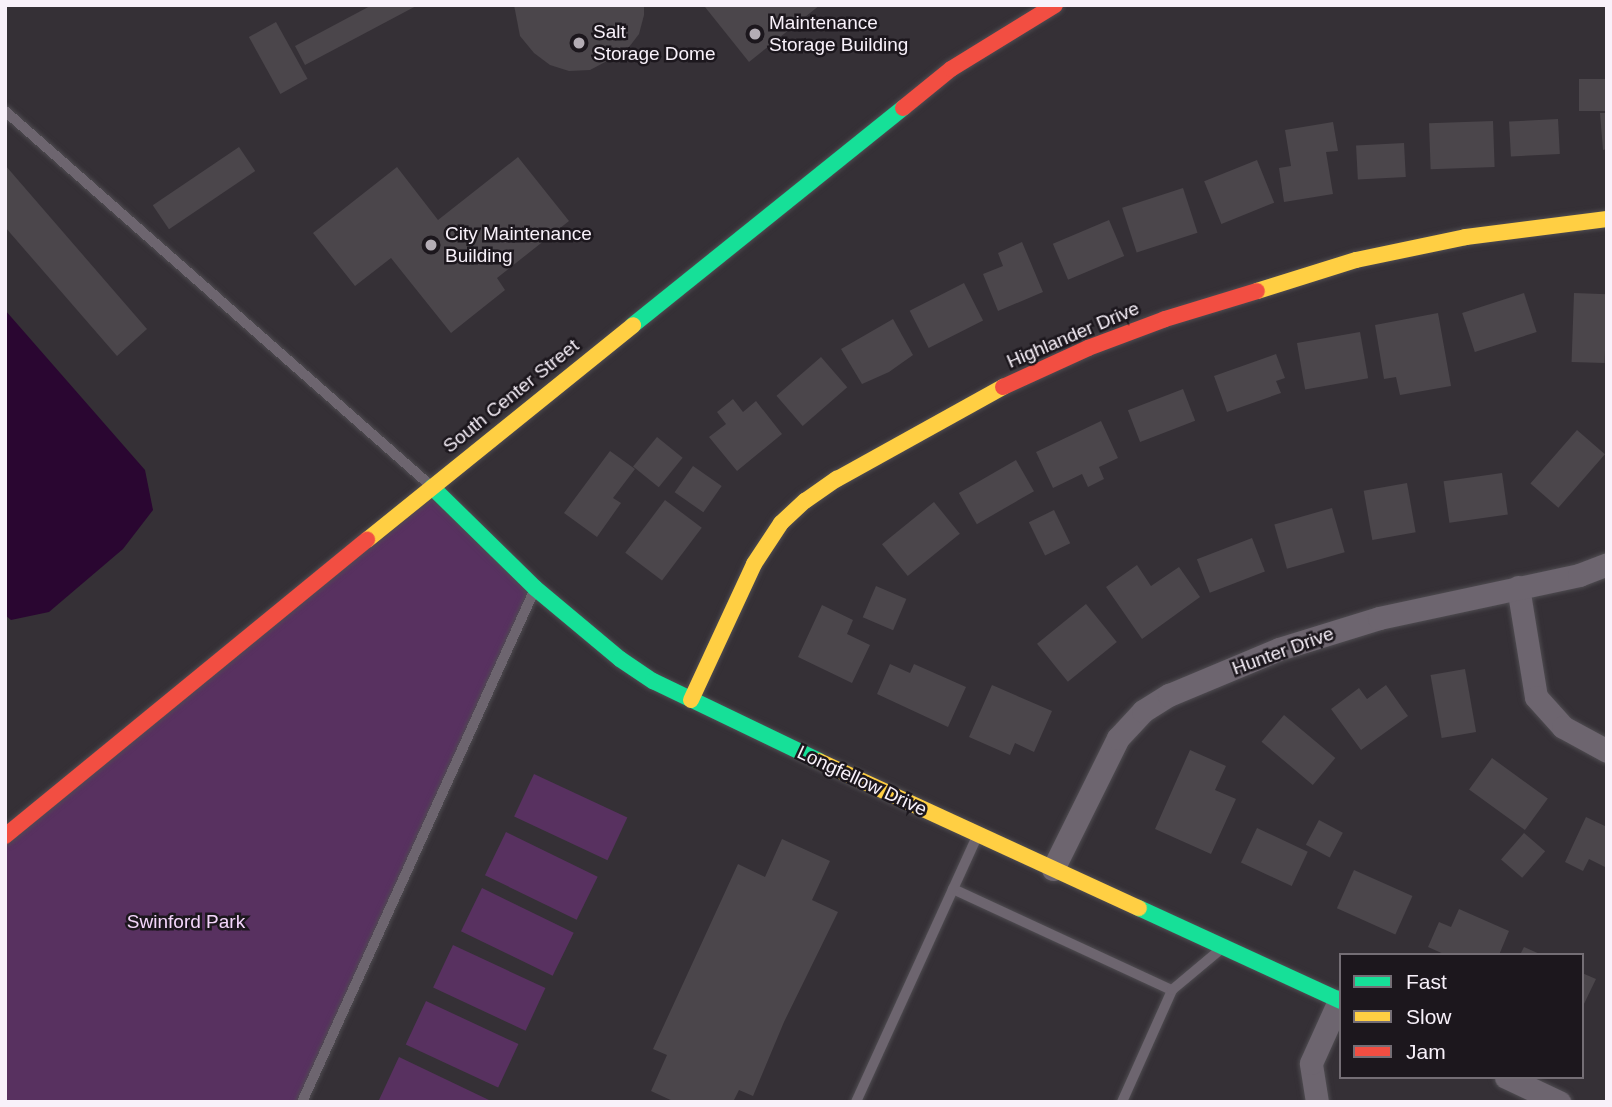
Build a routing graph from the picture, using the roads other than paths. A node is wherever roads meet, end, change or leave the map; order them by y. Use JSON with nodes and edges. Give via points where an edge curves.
{"nodes":[{"id":1,"x":1055,"y":5,"type":"edge"},
{"id":2,"x":5,"y":111,"type":"edge"},
{"id":3,"x":1607,"y":219,"type":"edge"},
{"id":4,"x":432,"y":487,"type":"junction"},
{"id":5,"x":1607,"y":564,"type":"edge"},
{"id":6,"x":1518,"y":587,"type":"junction"},
{"id":7,"x":535,"y":588,"type":"junction"},
{"id":8,"x":691,"y":700,"type":"junction"},
{"id":9,"x":1607,"y":751,"type":"edge"},
{"id":10,"x":978,"y":834,"type":"junction"},
{"id":11,"x":5,"y":836,"type":"edge"},
{"id":12,"x":1053,"y":869,"type":"junction"},
{"id":13,"x":953,"y":889,"type":"junction"},
{"id":14,"x":1224,"y":947,"type":"junction"},
{"id":15,"x":1172,"y":990,"type":"junction"},
{"id":16,"x":1339,"y":1001,"type":"edge"},
{"id":17,"x":1339,"y":1003,"type":"edge"},
{"id":18,"x":1510,"y":1079,"type":"edge"},
{"id":19,"x":302,"y":1102,"type":"edge"},
{"id":20,"x":856,"y":1102,"type":"edge"},
{"id":21,"x":1122,"y":1102,"type":"edge"},
{"id":22,"x":1317,"y":1102,"type":"edge"},
{"id":23,"x":1559,"y":1102,"type":"edge"}],
"edges":[{"from":1,"to":4,"type":"street","name":"South Center Street","via":[[951,69]]},
{"from":2,"to":4,"type":"lane"},
{"from":3,"to":8,"type":"street","name":"Highlander Drive","via":[[1466,237],[1356,260],[1165,319],[1001,388],[837,479],[781,523],[754,564]]},
{"from":4,"to":7,"type":"street","name":"Longfellow Drive"},
{"from":4,"to":11,"type":"street","name":"South Center Street"},
{"from":5,"to":6,"type":"street","name":"Hunter Drive","via":[[1579,575]]},
{"from":6,"to":9,"type":"street","via":[[1536,697],[1563,727]]},
{"from":6,"to":12,"type":"street","name":"Hunter Drive","via":[[1379,618],[1279,649],[1169,695],[1143,711],[1118,738]]},
{"from":7,"to":8,"type":"street","name":"Longfellow Drive","via":[[620,659]]},
{"from":7,"to":19,"type":"lane"},
{"from":8,"to":10,"type":"street","name":"Longfellow Drive"},
{"from":10,"to":12,"type":"street","name":"Longfellow Drive"},
{"from":10,"to":13,"type":"lane"},
{"from":12,"to":14,"type":"street","name":"Longfellow Drive"},
{"from":13,"to":15,"type":"lane"},
{"from":13,"to":20,"type":"lane"},
{"from":14,"to":15,"type":"lane"},
{"from":14,"to":16,"type":"street","name":"Longfellow Drive"},
{"from":15,"to":21,"type":"lane"},
{"from":17,"to":22,"type":"street","via":[[1311,1063]]},
{"from":18,"to":23,"type":"street"}]}
